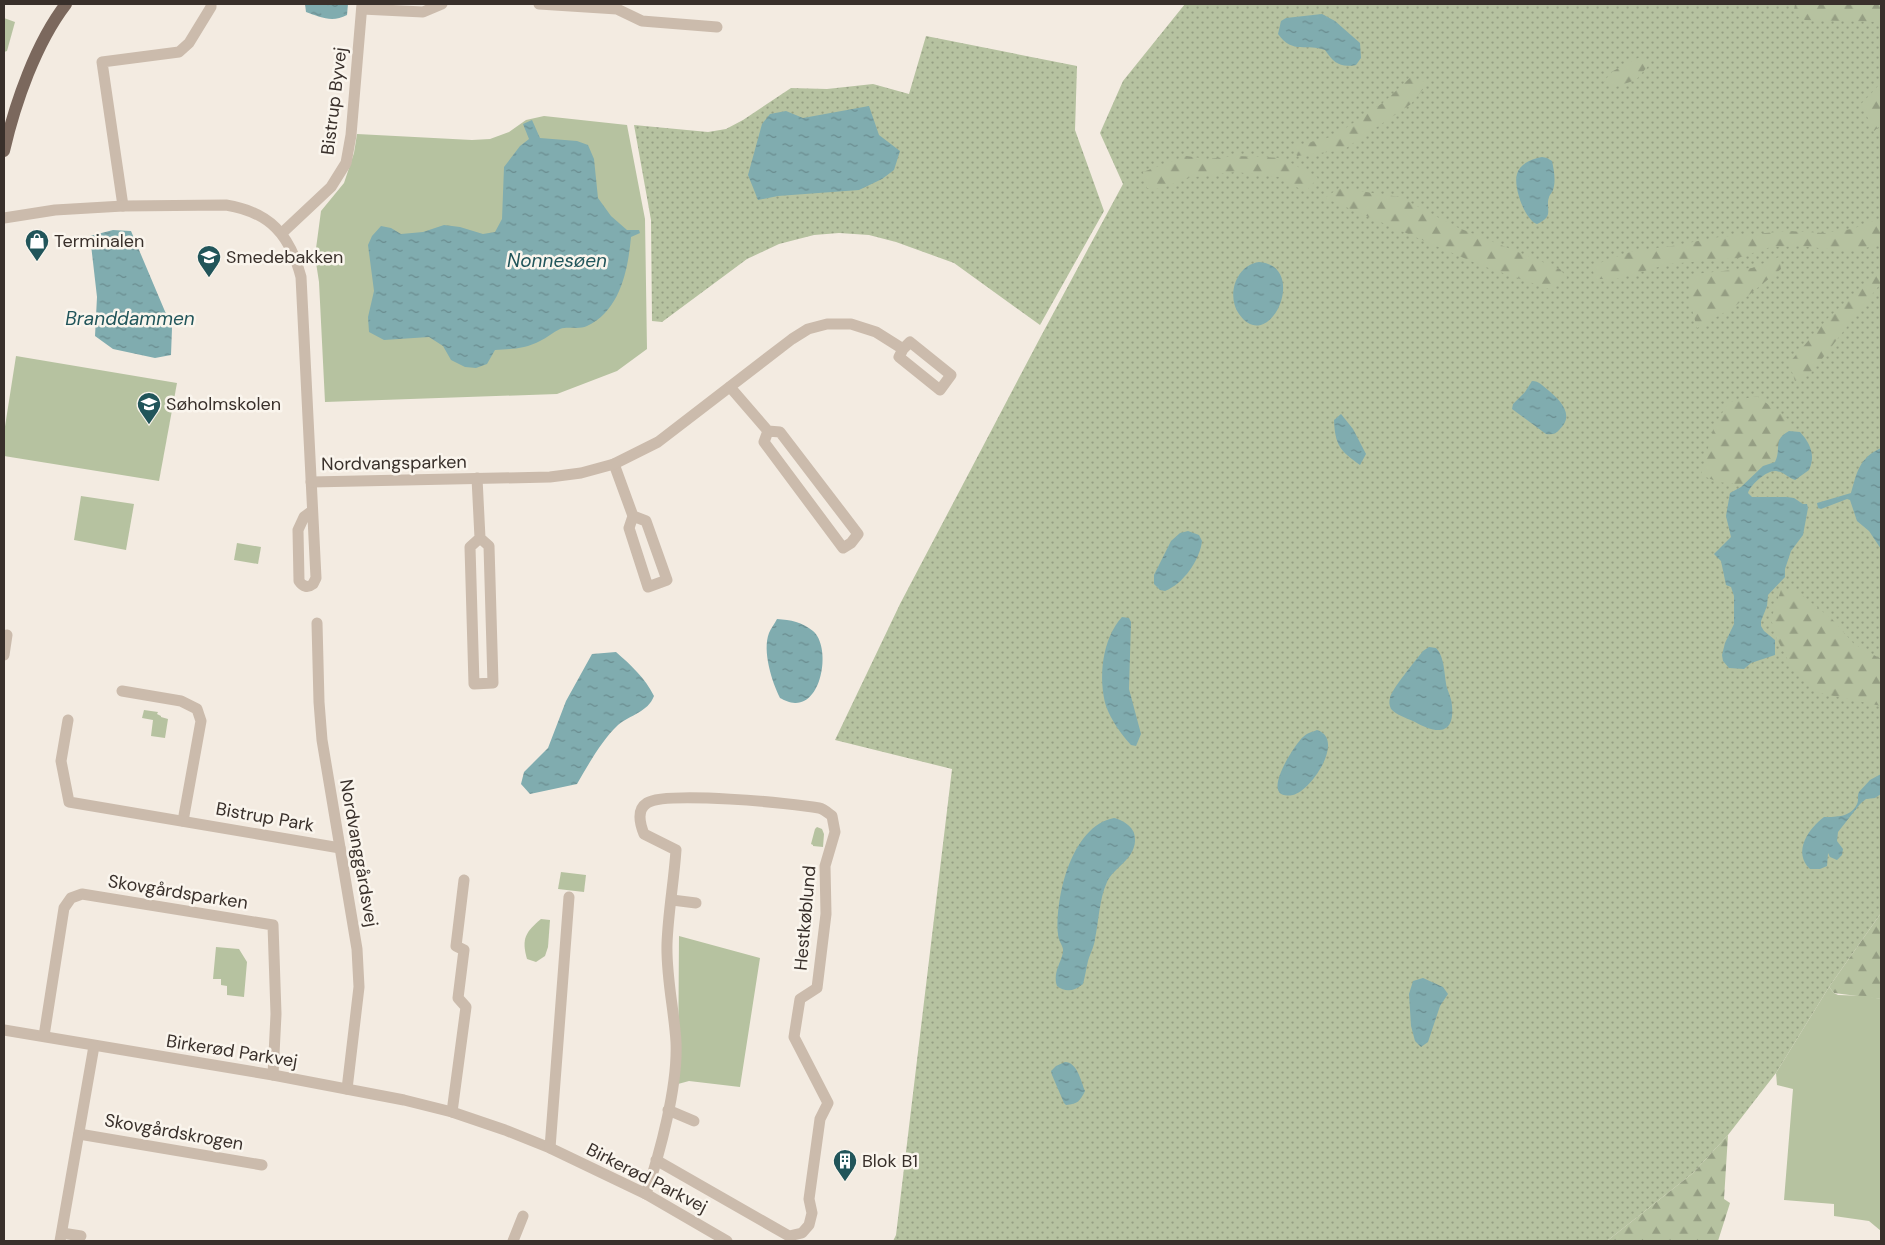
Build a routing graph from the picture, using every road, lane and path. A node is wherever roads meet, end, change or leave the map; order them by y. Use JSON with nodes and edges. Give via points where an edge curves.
{"nodes":[{"id":1,"x":66,"y":4,"type":"edge"},
{"id":2,"x":210,"y":4,"type":"edge"},
{"id":3,"x":442,"y":4,"type":"edge"},
{"id":4,"x":539,"y":4,"type":"edge"},
{"id":5,"x":362,"y":6,"type":"edge"},
{"id":6,"x":717,"y":27,"type":"dead end"},
{"id":7,"x":4,"y":151,"type":"edge"},
{"id":8,"x":124,"y":206,"type":"junction"},
{"id":9,"x":4,"y":218,"type":"edge"},
{"id":10,"x":282,"y":233,"type":"junction"},
{"id":11,"x":903,"y":349,"type":"junction"},
{"id":12,"x":730,"y":387,"type":"junction"},
{"id":13,"x":768,"y":431,"type":"junction"},
{"id":14,"x":614,"y":464,"type":"junction"},
{"id":15,"x":477,"y":478,"type":"junction"},
{"id":16,"x":312,"y":482,"type":"junction"},
{"id":17,"x":312,"y":511,"type":"junction"},
{"id":18,"x":633,"y":516,"type":"junction"},
{"id":19,"x":480,"y":538,"type":"junction"},
{"id":20,"x":317,"y":623,"type":"dead end"},
{"id":21,"x":6,"y":635,"type":"dead end"},
{"id":22,"x":4,"y":655,"type":"edge"},
{"id":23,"x":122,"y":691,"type":"dead end"},
{"id":24,"x":68,"y":720,"type":"dead end"},
{"id":25,"x":183,"y":821,"type":"junction"},
{"id":26,"x":340,"y":848,"type":"junction"},
{"id":27,"x":464,"y":880,"type":"dead end"},
{"id":28,"x":569,"y":897,"type":"dead end"},
{"id":29,"x":672,"y":900,"type":"junction"},
{"id":30,"x":696,"y":903,"type":"dead end"},
{"id":31,"x":4,"y":1030,"type":"edge"},
{"id":32,"x":44,"y":1036,"type":"junction"},
{"id":33,"x":94,"y":1046,"type":"junction"},
{"id":34,"x":273,"y":1074,"type":"junction"},
{"id":35,"x":347,"y":1089,"type":"junction"},
{"id":36,"x":668,"y":1110,"type":"junction"},
{"id":37,"x":452,"y":1112,"type":"junction"},
{"id":38,"x":694,"y":1121,"type":"dead end"},
{"id":39,"x":79,"y":1134,"type":"junction"},
{"id":40,"x":550,"y":1148,"type":"junction"},
{"id":41,"x":656,"y":1160,"type":"junction"},
{"id":42,"x":262,"y":1165,"type":"dead end"},
{"id":43,"x":646,"y":1194,"type":"junction"},
{"id":44,"x":523,"y":1216,"type":"dead end"},
{"id":45,"x":81,"y":1236,"type":"dead end"},
{"id":46,"x":61,"y":1237,"type":"edge"},
{"id":47,"x":512,"y":1241,"type":"edge"},
{"id":48,"x":727,"y":1241,"type":"edge"}],
"edges":[{"from":1,"to":7,"type":"main road","via":[[35,60],[16,105]]},
{"from":2,"to":8,"type":"street","via":[[189,43],[180,52],[102,62]]},
{"from":3,"to":5,"type":"street","name":"Bistrup Byvej","via":[[423,12]]},
{"from":4,"to":6,"type":"street","via":[[617,9],[642,21]]},
{"from":5,"to":10,"type":"street","name":"Bistrup Byvej","via":[[346,163],[332,187]]},
{"from":8,"to":9,"type":"street","via":[[55,210]]},
{"from":8,"to":10,"type":"street","via":[[200,204],[239,208],[267,221]]},
{"from":10,"to":16,"type":"street","via":[[295,255],[301,277]]},
{"from":11,"to":11,"type":"street","name":"Nordvangsparken","via":[[910,342],[951,374],[940,390],[899,357]]},
{"from":11,"to":12,"type":"street","name":"Nordvangsparken","via":[[876,332],[851,324],[827,324],[808,329],[792,339]]},
{"from":12,"to":13,"type":"street"},
{"from":12,"to":14,"type":"street","name":"Nordvangsparken","via":[[658,442]]},
{"from":13,"to":13,"type":"street","via":[[764,442],[843,548],[858,534],[780,432]]},
{"from":14,"to":15,"type":"street","name":"Nordvangsparken","via":[[550,477]]},
{"from":14,"to":18,"type":"street"},
{"from":15,"to":16,"type":"street","name":"Nordvangsparken"},
{"from":15,"to":19,"type":"street","name":"Nordvangsparken"},
{"from":16,"to":17,"type":"street"},
{"from":17,"to":17,"type":"street","via":[[304,517],[298,530],[299,582],[304,586],[313,584],[316,578]]},
{"from":18,"to":18,"type":"street","via":[[629,528],[648,587],[667,580],[646,521]]},
{"from":19,"to":19,"type":"street","name":"Nordvangsparken","via":[[470,547],[474,684],[493,683],[489,546]]},
{"from":20,"to":26,"type":"street","name":"Nordvanggårdsvej","via":[[318,702]]},
{"from":21,"to":22,"type":"street"},
{"from":23,"to":25,"type":"street","via":[[181,701],[197,709],[201,721]]},
{"from":24,"to":25,"type":"street","name":"Bistrup Park","via":[[60,761],[69,802]]},
{"from":25,"to":26,"type":"street","name":"Bistrup Park"},
{"from":26,"to":35,"type":"street","name":"Nordvanggårdsvej","via":[[357,949],[359,987]]},
{"from":27,"to":37,"type":"street","via":[[456,946],[464,950],[458,998],[466,1007]]},
{"from":28,"to":40,"type":"street"},
{"from":29,"to":30,"type":"street"},
{"from":29,"to":36,"type":"street","name":"Hestkøblund","via":[[667,944],[676,1043],[675,1074]]},
{"from":29,"to":41,"type":"street","name":"Hestkøblund","via":[[676,850],[644,834],[639,821],[646,803],[682,797],[760,802],[821,808],[832,816],[835,832],[825,866],[826,914],[817,988],[800,999],[794,1037],[828,1104],[820,1119],[809,1199],[812,1213],[809,1225],[802,1233],[789,1236]]},
{"from":31,"to":32,"type":"street","name":"Birkerød Parkvej"},
{"from":32,"to":33,"type":"street","name":"Birkerød Parkvej"},
{"from":32,"to":34,"type":"street","name":"Skovgårdsparken","via":[[64,908],[71,898],[82,894],[273,925],[276,1014]]},
{"from":33,"to":34,"type":"street","name":"Birkerød Parkvej"},
{"from":33,"to":39,"type":"street","name":"Skovgårdskrogen"},
{"from":34,"to":35,"type":"street","name":"Birkerød Parkvej"},
{"from":35,"to":37,"type":"street","name":"Birkerød Parkvej"},
{"from":36,"to":38,"type":"street"},
{"from":36,"to":41,"type":"street","name":"Hestkøblund"},
{"from":37,"to":40,"type":"street","name":"Birkerød Parkvej"},
{"from":39,"to":42,"type":"street","name":"Skovgårdskrogen"},
{"from":39,"to":46,"type":"street","name":"Skovgårdskrogen"},
{"from":40,"to":43,"type":"street","name":"Birkerød Parkvej"},
{"from":41,"to":43,"type":"street","name":"Hestkøblund"},
{"from":43,"to":48,"type":"street","name":"Birkerød Parkvej"},
{"from":44,"to":47,"type":"street"},
{"from":45,"to":46,"type":"street","name":"Skovgårdskrogen"}]}
